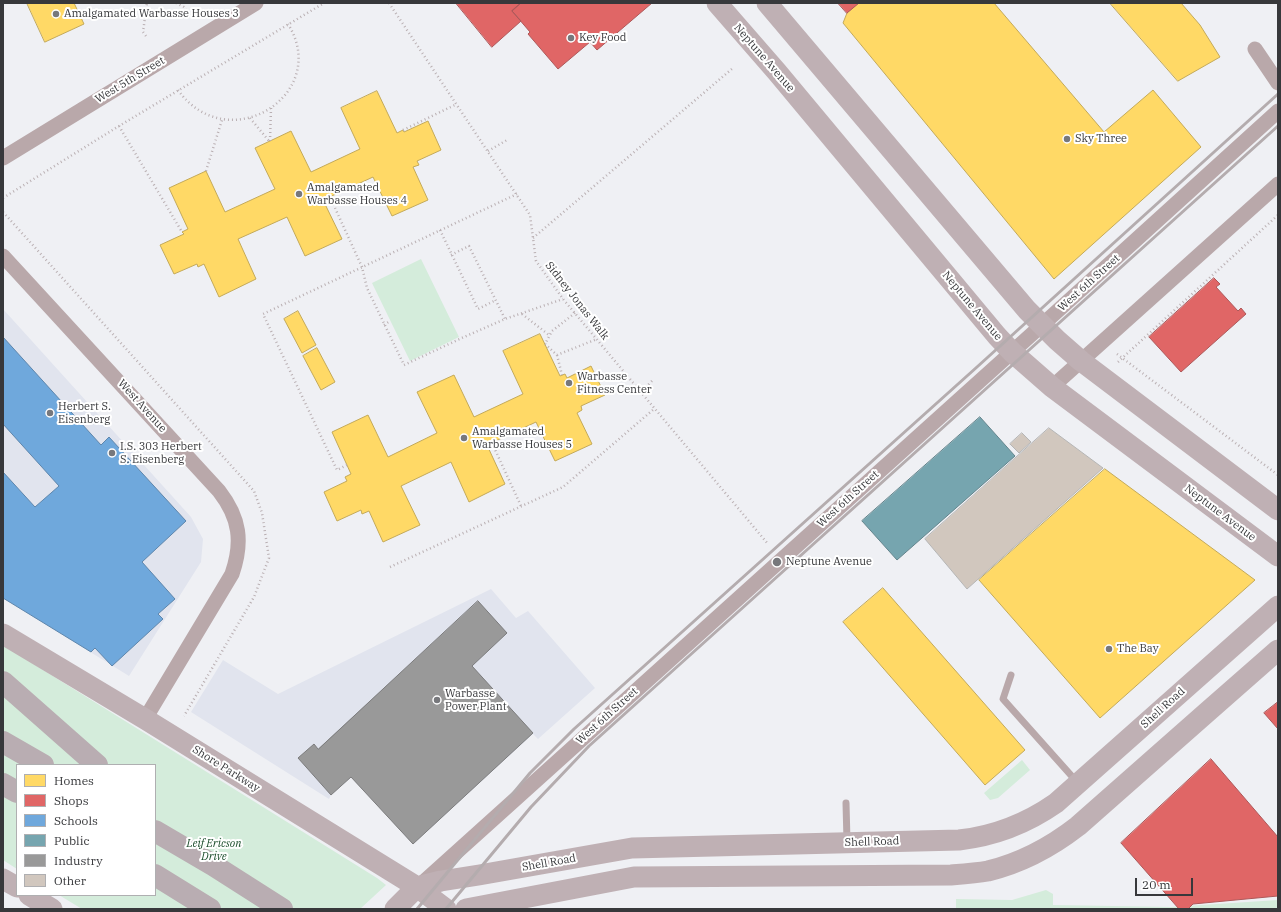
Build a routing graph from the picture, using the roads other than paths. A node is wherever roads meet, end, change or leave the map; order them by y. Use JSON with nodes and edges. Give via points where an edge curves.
{"nodes":[{"id":1,"x":256,"y":3,"type":"edge"},
{"id":2,"x":717,"y":3,"type":"edge"},
{"id":3,"x":767,"y":3,"type":"edge"},
{"id":4,"x":1255,"y":49,"type":"dead end"},
{"id":5,"x":1278,"y":83,"type":"edge"},
{"id":6,"x":1278,"y":111,"type":"edge"},
{"id":7,"x":3,"y":158,"type":"edge"},
{"id":8,"x":1278,"y":184,"type":"edge"},
{"id":9,"x":3,"y":256,"type":"edge"},
{"id":10,"x":1042,"y":326,"type":"junction"},
{"id":11,"x":1012,"y":352,"type":"junction"},
{"id":12,"x":1081,"y":361,"type":"junction"},
{"id":13,"x":1052,"y":387,"type":"junction"},
{"id":14,"x":1278,"y":510,"type":"edge"},
{"id":15,"x":1278,"y":556,"type":"edge"},
{"id":16,"x":1278,"y":606,"type":"edge"},
{"id":17,"x":3,"y":634,"type":"edge"},
{"id":18,"x":1278,"y":650,"type":"edge"},
{"id":19,"x":1011,"y":675,"type":"dead end"},
{"id":20,"x":3,"y":682,"type":"edge"},
{"id":21,"x":145,"y":718,"type":"junction"},
{"id":22,"x":3,"y":742,"type":"edge"},
{"id":23,"x":41,"y":764,"type":"edge"},
{"id":24,"x":96,"y":764,"type":"edge"},
{"id":25,"x":3,"y":784,"type":"edge"},
{"id":26,"x":1079,"y":784,"type":"junction"},
{"id":27,"x":16,"y":791,"type":"edge"},
{"id":28,"x":846,"y":803,"type":"dead end"},
{"id":29,"x":156,"y":816,"type":"edge"},
{"id":30,"x":156,"y":832,"type":"edge"},
{"id":31,"x":847,"y":843,"type":"junction"},
{"id":32,"x":213,"y":865,"type":"junction"},
{"id":33,"x":156,"y":876,"type":"edge"},
{"id":34,"x":3,"y":879,"type":"edge"},
{"id":35,"x":16,"y":887,"type":"edge"},
{"id":36,"x":418,"y":887,"type":"junction"},
{"id":37,"x":31,"y":896,"type":"edge"},
{"id":38,"x":52,"y":909,"type":"edge"},
{"id":39,"x":210,"y":909,"type":"edge"},
{"id":40,"x":282,"y":909,"type":"edge"},
{"id":41,"x":395,"y":909,"type":"edge"},
{"id":42,"x":446,"y":909,"type":"edge"},
{"id":43,"x":466,"y":909,"type":"edge"}],
"edges":[{"from":1,"to":7,"type":"street","name":"West 5th Street"},
{"from":2,"to":11,"type":"main road","name":"Neptune Avenue"},
{"from":3,"to":10,"type":"main road"},
{"from":4,"to":5,"type":"street"},
{"from":6,"to":10,"type":"street","name":"West 6th Street"},
{"from":8,"to":12,"type":"street"},
{"from":9,"to":21,"type":"street","name":"West Avenue","via":[[219,491],[228,503],[236,523],[239,541],[232,574]]},
{"from":10,"to":11,"type":"street","name":"West 6th Street"},
{"from":10,"to":12,"type":"main road"},
{"from":11,"to":13,"type":"main road","name":"Neptune Avenue"},
{"from":11,"to":36,"type":"street","name":"West 6th Street"},
{"from":12,"to":13,"type":"street"},
{"from":12,"to":14,"type":"main road"},
{"from":13,"to":15,"type":"main road","name":"Neptune Avenue"},
{"from":16,"to":26,"type":"main road","name":"Shell Road"},
{"from":17,"to":21,"type":"main road","name":"Shore Parkway"},
{"from":18,"to":43,"type":"main road","via":[[1061,840],[1016,862],[987,871],[951,875],[634,877]]},
{"from":19,"to":26,"type":"lane","via":[[1003,699]]},
{"from":20,"to":24,"type":"highway"},
{"from":21,"to":36,"type":"main road","name":"Shore Parkway"},
{"from":22,"to":23,"type":"highway"},
{"from":25,"to":27,"type":"highway"},
{"from":26,"to":31,"type":"main road","name":"Shell Road","via":[[1039,815],[993,834],[959,840]]},
{"from":28,"to":31,"type":"lane"},
{"from":29,"to":32,"type":"highway"},
{"from":30,"to":32,"type":"highway"},
{"from":31,"to":36,"type":"main road","name":"Shell Road","via":[[632,848],[441,880]]},
{"from":32,"to":40,"type":"highway"},
{"from":33,"to":39,"type":"highway"},
{"from":34,"to":35,"type":"main road"},
{"from":36,"to":41,"type":"main road","name":"Shell Road"},
{"from":36,"to":42,"type":"main road","name":"Shore Parkway"},
{"from":37,"to":38,"type":"main road"}]}
